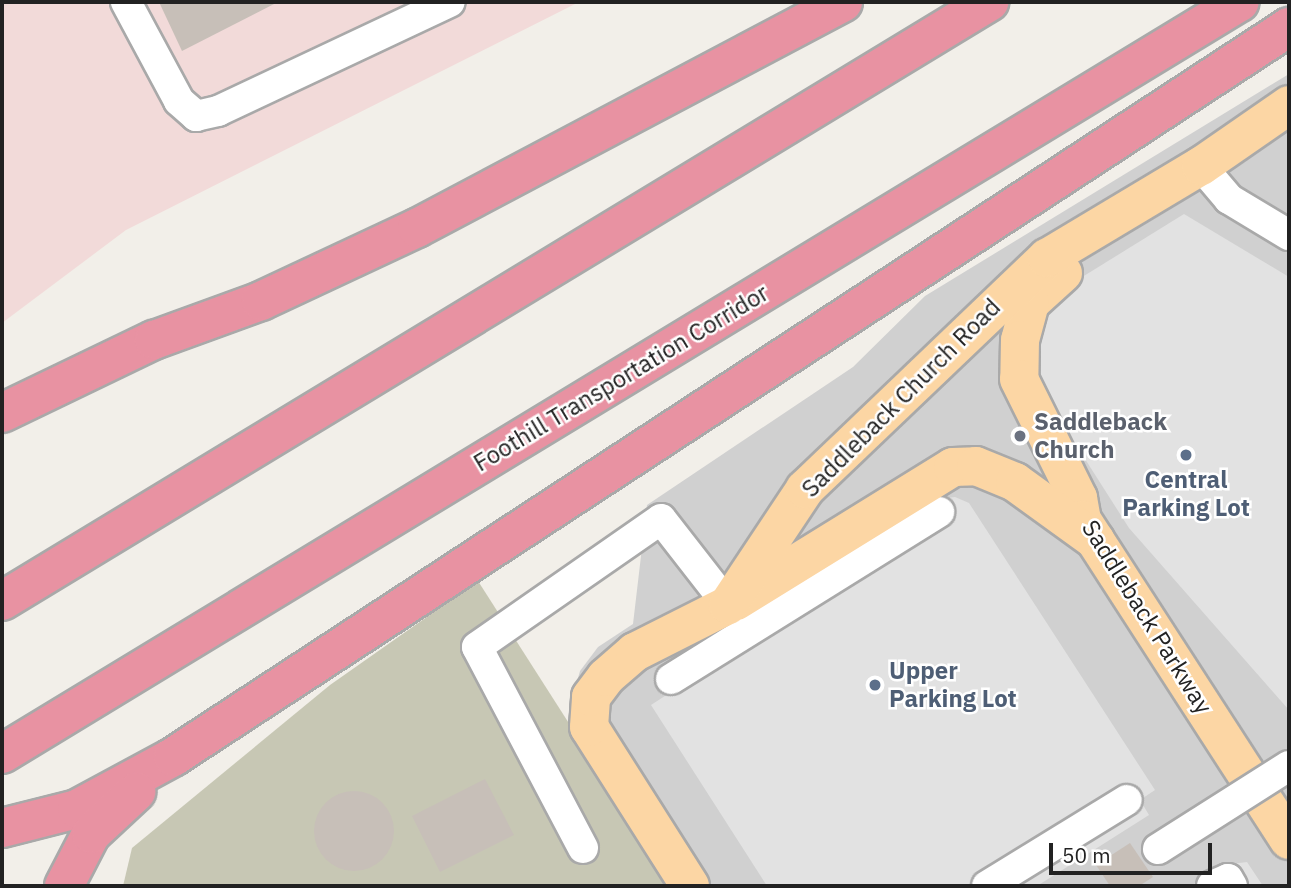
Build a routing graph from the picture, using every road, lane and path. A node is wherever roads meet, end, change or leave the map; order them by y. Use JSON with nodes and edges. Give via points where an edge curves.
{"nodes":[{"id":1,"x":126,"y":2,"type":"edge"},
{"id":2,"x":450,"y":2,"type":"edge"},
{"id":3,"x":843,"y":2,"type":"edge"},
{"id":4,"x":989,"y":2,"type":"edge"},
{"id":5,"x":1240,"y":2,"type":"edge"},
{"id":6,"x":1289,"y":27,"type":"edge"},
{"id":7,"x":1289,"y":105,"type":"edge"},
{"id":8,"x":1201,"y":166,"type":"junction"},
{"id":9,"x":1289,"y":235,"type":"edge"},
{"id":10,"x":181,"y":334,"type":"junction"},
{"id":11,"x":2,"y":413,"type":"edge"},
{"id":12,"x":2,"y":435,"type":"edge"},
{"id":13,"x":939,"y":512,"type":"dead end"},
{"id":14,"x":1097,"y":541,"type":"junction"},
{"id":15,"x":2,"y":601,"type":"edge"},
{"id":16,"x":728,"y":605,"type":"junction"},
{"id":17,"x":671,"y":679,"type":"dead end"},
{"id":18,"x":2,"y":754,"type":"edge"},
{"id":19,"x":173,"y":757,"type":"junction"},
{"id":20,"x":1289,"y":766,"type":"edge"},
{"id":21,"x":1127,"y":800,"type":"dead end"},
{"id":22,"x":2,"y":828,"type":"edge"},
{"id":23,"x":1289,"y":840,"type":"edge"},
{"id":24,"x":583,"y":848,"type":"dead end"},
{"id":25,"x":1158,"y":849,"type":"dead end"},
{"id":26,"x":64,"y":886,"type":"edge"},
{"id":27,"x":690,"y":886,"type":"edge"},
{"id":28,"x":987,"y":886,"type":"edge"}],
"edges":[{"from":1,"to":2,"type":"street","via":[[179,101],[196,116],[218,111]]},
{"from":3,"to":10,"type":"highway","via":[[417,228]]},
{"from":4,"to":15,"type":"highway"},
{"from":5,"to":18,"type":"highway","name":"Foothill Transportation Corridor"},
{"from":6,"to":19,"type":"highway"},
{"from":7,"to":8,"type":"main road","name":"Saddleback Church Road"},
{"from":8,"to":9,"type":"street","via":[[1229,199]]},
{"from":8,"to":14,"type":"main road","name":"Saddleback Parkway","via":[[1170,206],[1053,280],[1030,303],[1020,340],[1019,379]]},
{"from":8,"to":16,"type":"main road","name":"Saddleback Church Road","via":[[1047,258],[1013,287],[805,489]]},
{"from":10,"to":11,"type":"highway","via":[[155,340]]},
{"from":10,"to":12,"type":"highway","via":[[160,350]]},
{"from":13,"to":17,"type":"street"},
{"from":14,"to":16,"type":"main road","via":[[1014,482],[976,466],[953,467]]},
{"from":14,"to":23,"type":"main road","name":"Saddleback Parkway"},
{"from":16,"to":24,"type":"street","via":[[661,519],[477,647]]},
{"from":16,"to":27,"type":"main road","name":"Saddleback Church Road","via":[[635,652],[591,697],[589,727],[599,749]]},
{"from":19,"to":22,"type":"highway","via":[[77,809]]},
{"from":19,"to":26,"type":"highway","via":[[91,834]]},
{"from":20,"to":25,"type":"street","bridge":true},
{"from":21,"to":28,"type":"street"}]}
